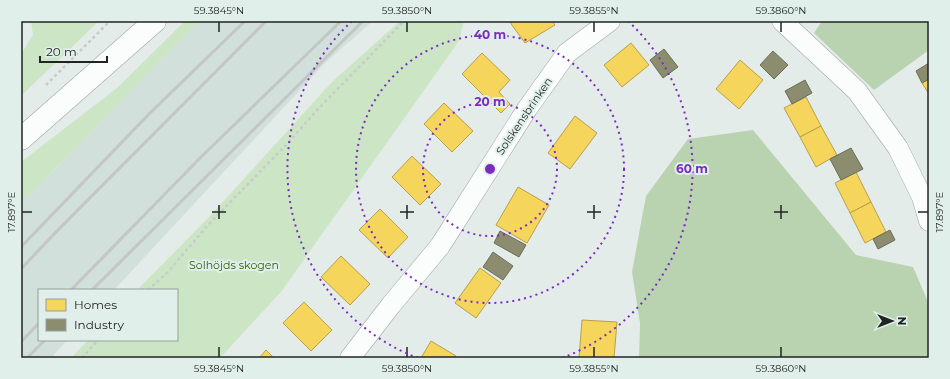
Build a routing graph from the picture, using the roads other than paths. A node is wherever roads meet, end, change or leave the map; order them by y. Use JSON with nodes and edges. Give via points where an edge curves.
{"nodes":[{"id":1,"x":155,"y":21,"type":"edge"},
{"id":2,"x":610,"y":21,"type":"edge"},
{"id":3,"x":782,"y":21,"type":"edge"},
{"id":4,"x":21,"y":140,"type":"edge"},
{"id":5,"x":929,"y":222,"type":"edge"},
{"id":6,"x":350,"y":358,"type":"edge"}],
"edges":[{"from":1,"to":4,"type":"street"},
{"from":2,"to":6,"type":"street","name":"Solskensbrinken","via":[[567,53],[527,109],[440,246]]},
{"from":3,"to":5,"type":"street","via":[[857,91],[898,148],[922,197]]}]}
